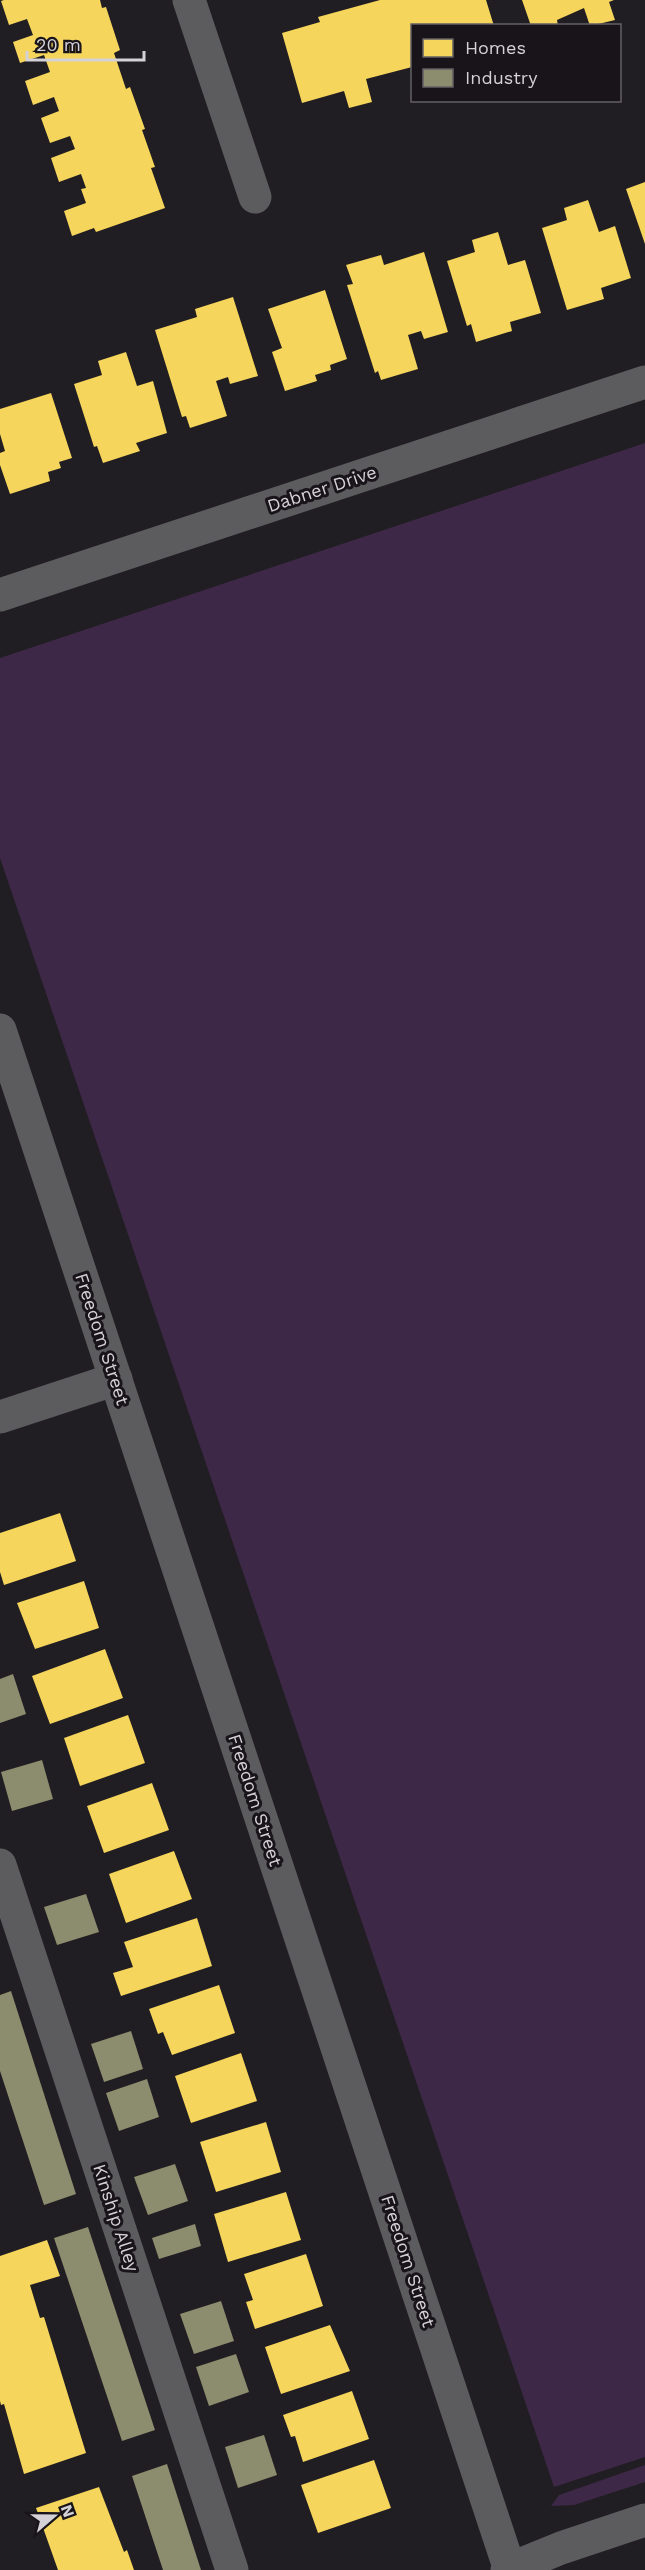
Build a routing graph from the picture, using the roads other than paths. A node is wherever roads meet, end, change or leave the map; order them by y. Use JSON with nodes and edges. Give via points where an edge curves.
{"nodes":[{"id":1,"x":189,"y":0,"type":"edge"},
{"id":2,"x":255,"y":197,"type":"dead end"},
{"id":3,"x":645,"y":382,"type":"edge"},
{"id":4,"x":0,"y":595,"type":"edge"},
{"id":5,"x":0,"y":1030,"type":"edge"},
{"id":6,"x":116,"y":1379,"type":"junction"},
{"id":7,"x":0,"y":1417,"type":"edge"},
{"id":8,"x":0,"y":1865,"type":"edge"},
{"id":9,"x":645,"y":2520,"type":"edge"},
{"id":10,"x":232,"y":2570,"type":"edge"},
{"id":11,"x":508,"y":2570,"type":"edge"}],
"edges":[{"from":1,"to":2,"type":"street"},
{"from":3,"to":4,"type":"street","name":"Dabner Drive"},
{"from":5,"to":6,"type":"street","name":"Freedom Street"},
{"from":6,"to":7,"type":"street"},
{"from":6,"to":11,"type":"street","name":"Freedom Street"},
{"from":8,"to":10,"type":"street","name":"Kinship Alley"},
{"from":9,"to":11,"type":"street"}]}
